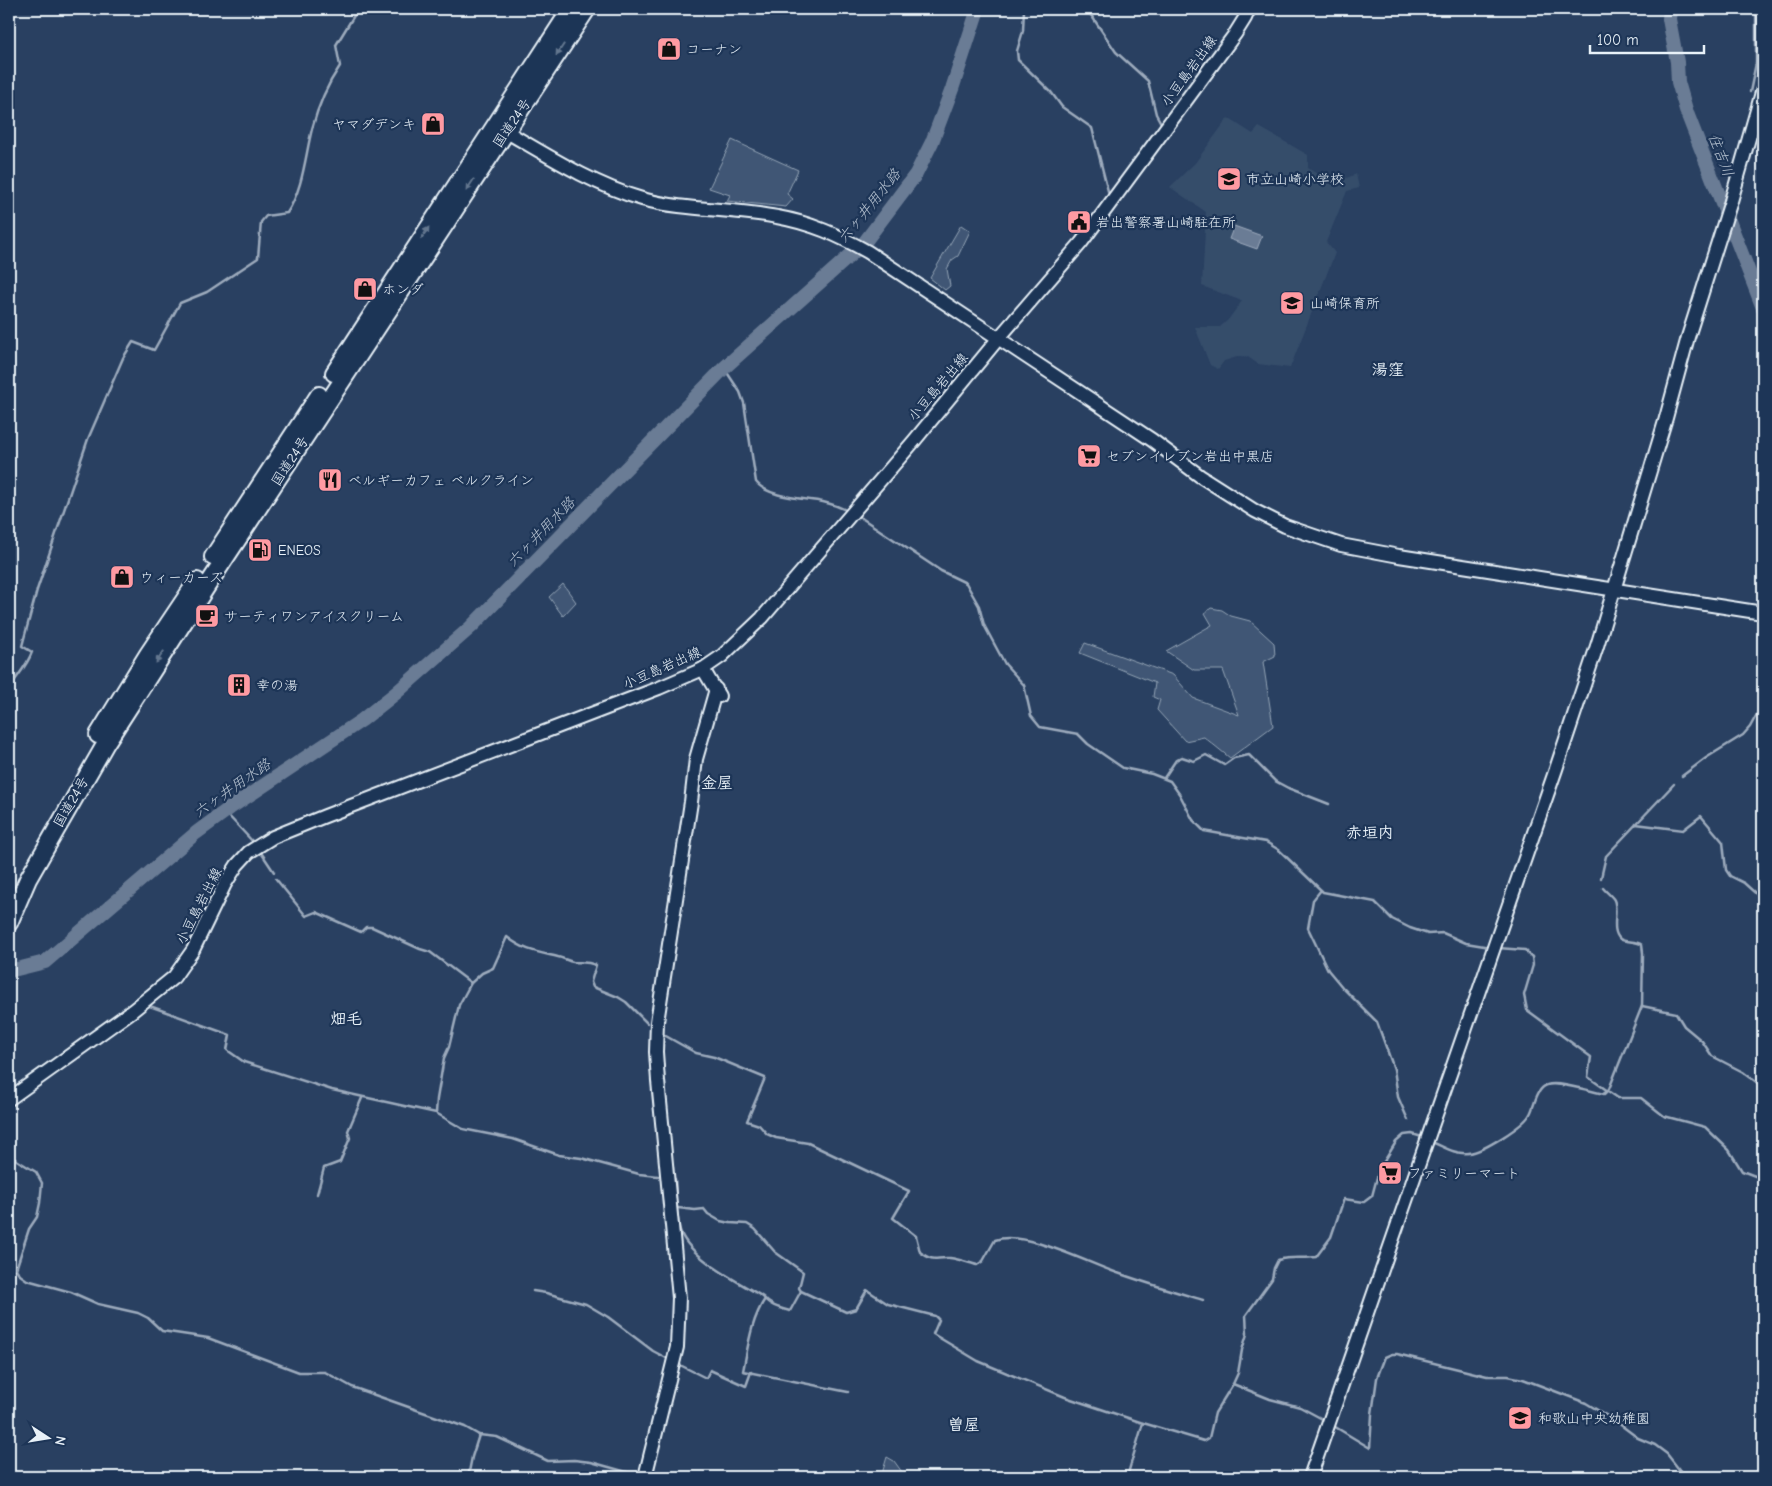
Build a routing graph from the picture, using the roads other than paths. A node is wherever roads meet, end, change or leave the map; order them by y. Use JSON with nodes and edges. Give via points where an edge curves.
{"nodes":[{"id":1,"x":571,"y":9,"type":"edge"},
{"id":2,"x":586,"y":9,"type":"edge"},
{"id":3,"x":1248,"y":9,"type":"edge"},
{"id":4,"x":1763,"y":89,"type":"edge"},
{"id":5,"x":500,"y":128,"type":"junction"},
{"id":6,"x":998,"y":339,"type":"junction"},
{"id":7,"x":1614,"y":590,"type":"junction"},
{"id":8,"x":1763,"y":612,"type":"edge"},
{"id":9,"x":703,"y":669,"type":"junction"},
{"id":10,"x":9,"y":897,"type":"edge"},
{"id":11,"x":9,"y":923,"type":"edge"},
{"id":12,"x":9,"y":1099,"type":"edge"},
{"id":13,"x":644,"y":1477,"type":"edge"},
{"id":14,"x":1310,"y":1477,"type":"edge"}],
"edges":[{"from":1,"to":5,"type":"highway","name":"国道24号"},
{"from":2,"to":5,"type":"highway","name":"国道24号","one_way":true},
{"from":3,"to":6,"type":"street","name":"小豆島岩出線","via":[[1235,34],[1082,243]]},
{"from":4,"to":7,"type":"street"},
{"from":5,"to":6,"type":"street","via":[[609,188],[643,199],[775,217],[842,237]]},
{"from":10,"to":5,"type":"highway","name":"国道24号","one_way":true,"via":[[57,804],[143,662]]},
{"from":5,"to":11,"type":"highway","name":"国道24号","one_way":true,"via":[[106,743],[28,879]]},
{"from":6,"to":7,"type":"street","via":[[1152,440],[1200,476],[1285,526],[1351,547]]},
{"from":6,"to":9,"type":"street","name":"小豆島岩出線","via":[[762,618],[728,652]]},
{"from":7,"to":8,"type":"street"},
{"from":7,"to":14,"type":"street","via":[[1556,769]]},
{"from":9,"to":12,"type":"street","name":"小豆島岩出線","via":[[282,833],[249,852],[225,884],[193,950],[174,977]]},
{"from":9,"to":13,"type":"street","via":[[720,695],[691,802],[661,993],[656,1052],[679,1326],[676,1352]]}]}
